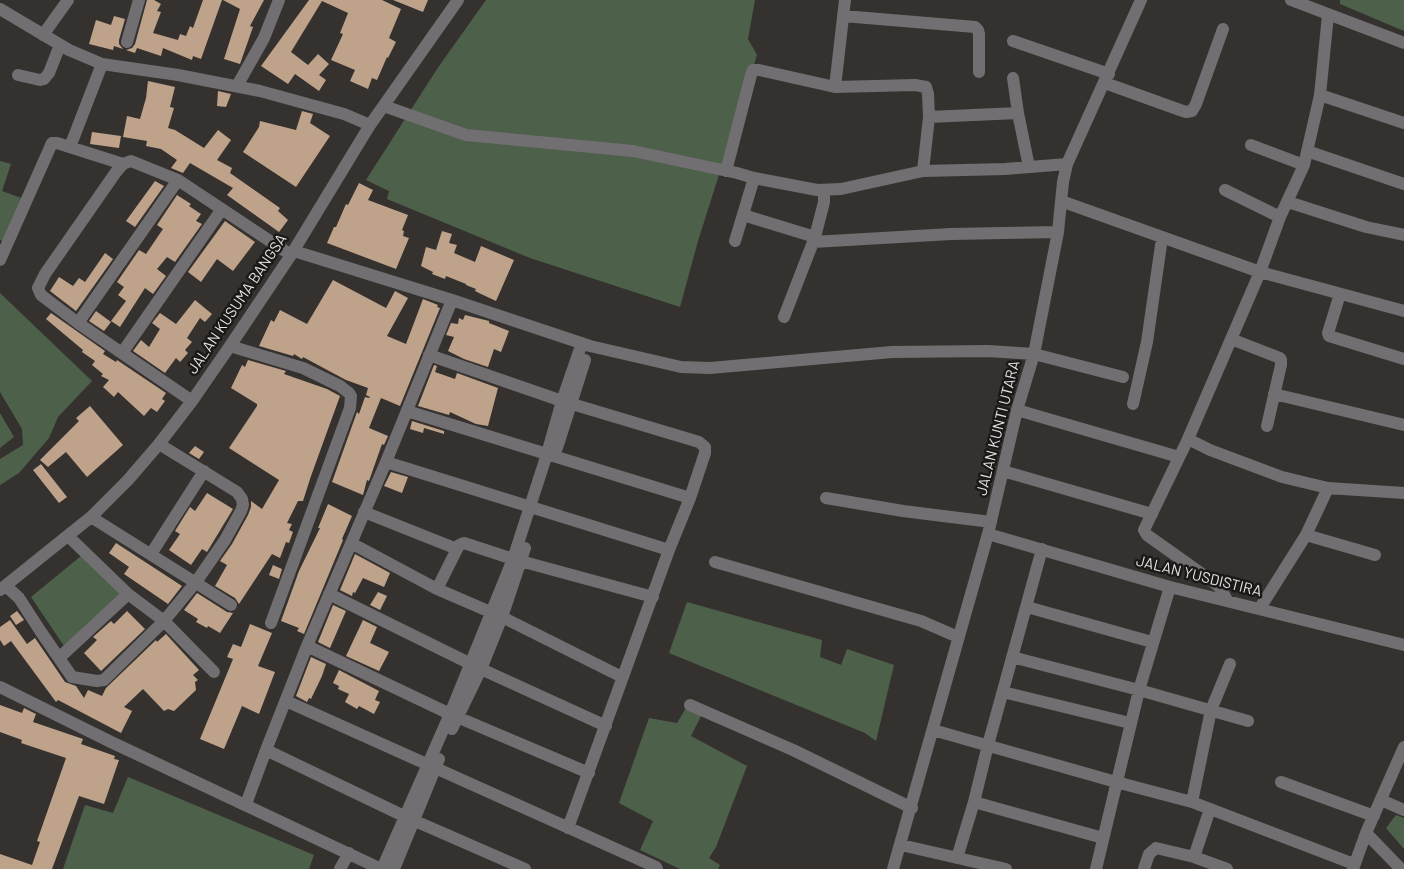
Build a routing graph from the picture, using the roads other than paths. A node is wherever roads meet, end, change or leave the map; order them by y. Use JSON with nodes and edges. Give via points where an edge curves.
{"nodes":[{"id":1,"x":68,"y":0,"type":"edge"},
{"id":2,"x":139,"y":0,"type":"edge"},
{"id":3,"x":458,"y":0,"type":"edge"},
{"id":4,"x":845,"y":0,"type":"edge"},
{"id":5,"x":1141,"y":0,"type":"edge"},
{"id":6,"x":1291,"y":0,"type":"edge"},
{"id":7,"x":274,"y":2,"type":"edge"},
{"id":8,"x":0,"y":9,"type":"edge"},
{"id":9,"x":1328,"y":14,"type":"junction"},
{"id":10,"x":843,"y":16,"type":"junction"},
{"id":11,"x":1223,"y":29,"type":"dead end"},
{"id":12,"x":43,"y":35,"type":"junction"},
{"id":13,"x":1013,"y":41,"type":"dead end"},
{"id":14,"x":126,"y":42,"type":"dead end"},
{"id":15,"x":1404,"y":43,"type":"edge"},
{"id":16,"x":60,"y":45,"type":"junction"},
{"id":17,"x":102,"y":64,"type":"junction"},
{"id":18,"x":980,"y":72,"type":"dead end"},
{"id":19,"x":18,"y":75,"type":"dead end"},
{"id":20,"x":1013,"y":78,"type":"dead end"},
{"id":21,"x":1107,"y":78,"type":"junction"},
{"id":22,"x":237,"y":86,"type":"junction"},
{"id":23,"x":835,"y":87,"type":"junction"},
{"id":24,"x":1320,"y":95,"type":"junction"},
{"id":25,"x":384,"y":106,"type":"junction"},
{"id":26,"x":1018,"y":113,"type":"junction"},
{"id":27,"x":929,"y":117,"type":"junction"},
{"id":28,"x":1404,"y":123,"type":"edge"},
{"id":29,"x":370,"y":124,"type":"junction"},
{"id":30,"x":1250,"y":145,"type":"dead end"},
{"id":31,"x":70,"y":147,"type":"junction"},
{"id":32,"x":1308,"y":151,"type":"junction"},
{"id":33,"x":123,"y":164,"type":"junction"},
{"id":34,"x":1067,"y":164,"type":"junction"},
{"id":35,"x":1304,"y":165,"type":"junction"},
{"id":36,"x":1029,"y":167,"type":"junction"},
{"id":37,"x":726,"y":171,"type":"junction"},
{"id":38,"x":923,"y":171,"type":"junction"},
{"id":39,"x":754,"y":178,"type":"junction"},
{"id":40,"x":178,"y":180,"type":"junction"},
{"id":41,"x":1404,"y":184,"type":"edge"},
{"id":42,"x":824,"y":190,"type":"junction"},
{"id":43,"x":1225,"y":190,"type":"dead end"},
{"id":44,"x":1061,"y":201,"type":"junction"},
{"id":45,"x":1288,"y":202,"type":"junction"},
{"id":46,"x":222,"y":209,"type":"junction"},
{"id":47,"x":743,"y":216,"type":"junction"},
{"id":48,"x":1280,"y":218,"type":"junction"},
{"id":49,"x":1058,"y":232,"type":"junction"},
{"id":50,"x":1404,"y":235,"type":"edge"},
{"id":51,"x":1162,"y":238,"type":"junction"},
{"id":52,"x":814,"y":240,"type":"junction"},
{"id":53,"x":735,"y":242,"type":"dead end"},
{"id":54,"x":292,"y":253,"type":"junction"},
{"id":55,"x":0,"y":260,"type":"edge"},
{"id":56,"x":1260,"y":272,"type":"junction"},
{"id":57,"x":1340,"y":294,"type":"junction"},
{"id":58,"x":452,"y":300,"type":"junction"},
{"id":59,"x":1404,"y":312,"type":"edge"},
{"id":60,"x":784,"y":317,"type":"dead end"},
{"id":61,"x":78,"y":323,"type":"junction"},
{"id":62,"x":1231,"y":339,"type":"junction"},
{"id":63,"x":586,"y":345,"type":"junction"},
{"id":64,"x":230,"y":346,"type":"junction"},
{"id":65,"x":122,"y":353,"type":"junction"},
{"id":66,"x":1034,"y":354,"type":"junction"},
{"id":67,"x":429,"y":355,"type":"junction"},
{"id":68,"x":1404,"y":358,"type":"edge"},
{"id":69,"x":1123,"y":377,"type":"dead end"},
{"id":70,"x":1274,"y":394,"type":"junction"},
{"id":71,"x":192,"y":401,"type":"junction"},
{"id":72,"x":567,"y":402,"type":"junction"},
{"id":73,"x":1133,"y":404,"type":"dead end"},
{"id":74,"x":1017,"y":410,"type":"junction"},
{"id":75,"x":407,"y":411,"type":"junction"},
{"id":76,"x":1404,"y":425,"type":"edge"},
{"id":77,"x":1267,"y":426,"type":"dead end"},
{"id":78,"x":1188,"y":439,"type":"junction"},
{"id":79,"x":159,"y":444,"type":"junction"},
{"id":80,"x":551,"y":455,"type":"junction"},
{"id":81,"x":1178,"y":457,"type":"junction"},
{"id":82,"x":386,"y":462,"type":"junction"},
{"id":83,"x":204,"y":471,"type":"junction"},
{"id":84,"x":1003,"y":471,"type":"junction"},
{"id":85,"x":1328,"y":488,"type":"junction"},
{"id":86,"x":1404,"y":493,"type":"edge"},
{"id":87,"x":690,"y":498,"type":"junction"},
{"id":88,"x":826,"y":498,"type":"dead end"},
{"id":89,"x":534,"y":508,"type":"junction"},
{"id":90,"x":364,"y":512,"type":"junction"},
{"id":91,"x":1152,"y":514,"type":"junction"},
{"id":92,"x":91,"y":517,"type":"junction"},
{"id":93,"x":989,"y":528,"type":"junction"},
{"id":94,"x":1306,"y":535,"type":"junction"},
{"id":95,"x":68,"y":536,"type":"junction"},
{"id":96,"x":351,"y":543,"type":"junction"},
{"id":97,"x":457,"y":549,"type":"junction"},
{"id":98,"x":1042,"y":549,"type":"junction"},
{"id":99,"x":669,"y":550,"type":"junction"},
{"id":100,"x":152,"y":554,"type":"junction"},
{"id":101,"x":1375,"y":555,"type":"dead end"},
{"id":102,"x":517,"y":560,"type":"junction"},
{"id":103,"x":715,"y":562,"type":"dead end"},
{"id":104,"x":196,"y":582,"type":"junction"},
{"id":105,"x":1170,"y":587,"type":"junction"},
{"id":106,"x":3,"y":588,"type":"edge"},
{"id":107,"x":437,"y":590,"type":"junction"},
{"id":108,"x":128,"y":594,"type":"junction"},
{"id":109,"x":329,"y":594,"type":"junction"},
{"id":110,"x":653,"y":597,"type":"junction"},
{"id":111,"x":1227,"y":600,"type":"junction"},
{"id":112,"x":232,"y":605,"type":"dead end"},
{"id":113,"x":1027,"y":607,"type":"junction"},
{"id":114,"x":1260,"y":608,"type":"junction"},
{"id":115,"x":497,"y":615,"type":"junction"},
{"id":116,"x":164,"y":622,"type":"junction"},
{"id":117,"x":271,"y":623,"type":"dead end"},
{"id":118,"x":958,"y":637,"type":"junction"},
{"id":119,"x":1152,"y":642,"type":"junction"},
{"id":120,"x":1404,"y":645,"type":"edge"},
{"id":121,"x":308,"y":646,"type":"junction"},
{"id":122,"x":1012,"y":657,"type":"junction"},
{"id":123,"x":59,"y":658,"type":"junction"},
{"id":124,"x":1230,"y":664,"type":"dead end"},
{"id":125,"x":476,"y":667,"type":"junction"},
{"id":126,"x":214,"y":672,"type":"dead end"},
{"id":127,"x":622,"y":677,"type":"junction"},
{"id":128,"x":0,"y":687,"type":"edge"},
{"id":129,"x":1139,"y":690,"type":"junction"},
{"id":130,"x":1003,"y":692,"type":"junction"},
{"id":131,"x":286,"y":701,"type":"junction"},
{"id":132,"x":690,"y":705,"type":"dead end"},
{"id":133,"x":1211,"y":710,"type":"junction"},
{"id":134,"x":454,"y":716,"type":"junction"},
{"id":135,"x":1248,"y":721,"type":"dead end"},
{"id":136,"x":1130,"y":723,"type":"junction"},
{"id":137,"x":606,"y":726,"type":"junction"},
{"id":138,"x":933,"y":730,"type":"junction"},
{"id":139,"x":988,"y":745,"type":"junction"},
{"id":140,"x":1404,"y":747,"type":"edge"},
{"id":141,"x":266,"y":750,"type":"junction"},
{"id":142,"x":431,"y":766,"type":"junction"},
{"id":143,"x":589,"y":773,"type":"junction"},
{"id":144,"x":1116,"y":782,"type":"junction"},
{"id":145,"x":1281,"y":782,"type":"dead end"},
{"id":146,"x":1381,"y":800,"type":"junction"},
{"id":147,"x":974,"y":802,"type":"junction"},
{"id":148,"x":1192,"y":802,"type":"junction"},
{"id":149,"x":246,"y":804,"type":"junction"},
{"id":150,"x":912,"y":808,"type":"junction"},
{"id":151,"x":1210,"y":809,"type":"junction"},
{"id":152,"x":1404,"y":810,"type":"edge"},
{"id":153,"x":1374,"y":816,"type":"junction"},
{"id":154,"x":410,"y":818,"type":"junction"},
{"id":155,"x":568,"y":828,"type":"junction"},
{"id":156,"x":1366,"y":833,"type":"junction"},
{"id":157,"x":1103,"y":838,"type":"junction"},
{"id":158,"x":900,"y":845,"type":"junction"},
{"id":159,"x":349,"y":854,"type":"junction"},
{"id":160,"x":1194,"y":857,"type":"junction"},
{"id":161,"x":957,"y":858,"type":"junction"},
{"id":162,"x":1354,"y":866,"type":"edge"},
{"id":163,"x":340,"y":869,"type":"edge"},
{"id":164,"x":381,"y":869,"type":"edge"},
{"id":165,"x":394,"y":869,"type":"edge"},
{"id":166,"x":525,"y":869,"type":"edge"},
{"id":167,"x":657,"y":869,"type":"edge"},
{"id":168,"x":893,"y":869,"type":"edge"},
{"id":169,"x":1006,"y":869,"type":"edge"},
{"id":170,"x":1096,"y":869,"type":"edge"},
{"id":171,"x":1144,"y":869,"type":"edge"},
{"id":172,"x":1227,"y":869,"type":"edge"},
{"id":173,"x":1401,"y":869,"type":"edge"}],
"edges":[{"from":1,"to":12,"type":"street"},
{"from":2,"to":14,"type":"street"},
{"from":3,"to":25,"type":"street","name":"JALAN KUSUMA BANGSA"},
{"from":4,"to":10,"type":"street"},
{"from":5,"to":21,"type":"street","name":"JALAN KUNTI UTARA"},
{"from":6,"to":9,"type":"street"},
{"from":7,"to":22,"type":"street","via":[[264,38]]},
{"from":8,"to":12,"type":"street"},
{"from":9,"to":15,"type":"street"},
{"from":9,"to":24,"type":"street"},
{"from":10,"to":18,"type":"street","via":[[975,27],[979,34]]},
{"from":10,"to":23,"type":"street"},
{"from":11,"to":21,"type":"street","via":[[1192,111],[1180,110]]},
{"from":12,"to":16,"type":"street"},
{"from":13,"to":21,"type":"street"},
{"from":16,"to":17,"type":"street"},
{"from":16,"to":19,"type":"street","via":[[44,79]]},
{"from":17,"to":22,"type":"street"},
{"from":17,"to":31,"type":"street"},
{"from":20,"to":26,"type":"street"},
{"from":21,"to":34,"type":"street","name":"JALAN KUNTI UTARA"},
{"from":22,"to":29,"type":"street","via":[[317,106]]},
{"from":23,"to":27,"type":"street","via":[[922,86],[928,90]]},
{"from":23,"to":37,"type":"street","via":[[753,70]]},
{"from":24,"to":28,"type":"street"},
{"from":24,"to":32,"type":"street"},
{"from":25,"to":29,"type":"street","name":"JALAN KUSUMA BANGSA"},
{"from":25,"to":37,"type":"street","via":[[466,135],[633,151]]},
{"from":26,"to":27,"type":"street"},
{"from":26,"to":36,"type":"street"},
{"from":27,"to":38,"type":"street"},
{"from":29,"to":54,"type":"street","name":"JALAN KUSUMA BANGSA"},
{"from":30,"to":35,"type":"street"},
{"from":31,"to":33,"type":"street"},
{"from":31,"to":55,"type":"street","via":[[51,144]]},
{"from":32,"to":35,"type":"street"},
{"from":32,"to":41,"type":"street"},
{"from":33,"to":40,"type":"street","via":[[131,160]]},
{"from":33,"to":61,"type":"street","via":[[50,266],[38,288],[40,295]]},
{"from":34,"to":36,"type":"street"},
{"from":34,"to":44,"type":"street","name":"JALAN KUNTI UTARA"},
{"from":35,"to":45,"type":"street"},
{"from":36,"to":38,"type":"street"},
{"from":37,"to":39,"type":"street"},
{"from":38,"to":42,"type":"street"},
{"from":39,"to":42,"type":"street"},
{"from":39,"to":47,"type":"street"},
{"from":40,"to":46,"type":"street"},
{"from":40,"to":61,"type":"street"},
{"from":42,"to":52,"type":"street"},
{"from":43,"to":48,"type":"street"},
{"from":44,"to":49,"type":"street","name":"JALAN KUNTI UTARA"},
{"from":44,"to":51,"type":"street"},
{"from":45,"to":48,"type":"street"},
{"from":45,"to":50,"type":"street","via":[[1366,227]]},
{"from":46,"to":54,"type":"street"},
{"from":46,"to":65,"type":"street"},
{"from":47,"to":52,"type":"street"},
{"from":47,"to":53,"type":"street"},
{"from":48,"to":56,"type":"street"},
{"from":49,"to":52,"type":"street"},
{"from":49,"to":66,"type":"street","name":"JALAN KUNTI UTARA"},
{"from":51,"to":56,"type":"street"},
{"from":51,"to":73,"type":"street","via":[[1147,342]]},
{"from":52,"to":60,"type":"street"},
{"from":54,"to":58,"type":"street"},
{"from":54,"to":64,"type":"street","name":"JALAN KUSUMA BANGSA"},
{"from":56,"to":57,"type":"street"},
{"from":56,"to":62,"type":"street"},
{"from":57,"to":59,"type":"street"},
{"from":57,"to":68,"type":"street","via":[[1329,336]]},
{"from":58,"to":63,"type":"street"},
{"from":58,"to":67,"type":"street"},
{"from":61,"to":65,"type":"street"},
{"from":62,"to":70,"type":"street","via":[[1280,358],[1282,365]]},
{"from":62,"to":78,"type":"street"},
{"from":63,"to":66,"type":"street","via":[[655,362],[699,368],[892,352]]},
{"from":63,"to":72,"type":"street"},
{"from":64,"to":71,"type":"street","name":"JALAN KUSUMA BANGSA"},
{"from":64,"to":117,"type":"street","via":[[303,368],[340,386],[351,396],[350,408]]},
{"from":65,"to":71,"type":"street"},
{"from":66,"to":69,"type":"street"},
{"from":66,"to":74,"type":"street","name":"JALAN KUNTI UTARA"},
{"from":67,"to":72,"type":"street"},
{"from":67,"to":75,"type":"street"},
{"from":70,"to":76,"type":"street"},
{"from":70,"to":77,"type":"street"},
{"from":71,"to":79,"type":"street","name":"JALAN KUSUMA BANGSA"},
{"from":72,"to":80,"type":"street"},
{"from":72,"to":87,"type":"street","via":[[702,444],[706,450]]},
{"from":74,"to":81,"type":"street"},
{"from":74,"to":84,"type":"street","name":"JALAN KUNTI UTARA"},
{"from":75,"to":80,"type":"street"},
{"from":75,"to":82,"type":"street"},
{"from":78,"to":81,"type":"street"},
{"from":78,"to":85,"type":"street","via":[[1275,474]]},
{"from":79,"to":83,"type":"street"},
{"from":79,"to":92,"type":"street","name":"JALAN KUSUMA BANGSA"},
{"from":80,"to":87,"type":"street"},
{"from":80,"to":89,"type":"street"},
{"from":81,"to":91,"type":"street"},
{"from":82,"to":89,"type":"street"},
{"from":82,"to":90,"type":"street"},
{"from":83,"to":100,"type":"street"},
{"from":83,"to":104,"type":"street","via":[[237,492],[242,505],[225,540]]},
{"from":84,"to":91,"type":"street"},
{"from":84,"to":93,"type":"street","name":"JALAN KUNTI UTARA"},
{"from":85,"to":86,"type":"street"},
{"from":85,"to":94,"type":"street"},
{"from":87,"to":99,"type":"street"},
{"from":88,"to":93,"type":"street","name":"JALAN YUSDISTIRA"},
{"from":89,"to":99,"type":"street"},
{"from":89,"to":102,"type":"street"},
{"from":90,"to":96,"type":"street"},
{"from":90,"to":97,"type":"street"},
{"from":91,"to":111,"type":"street","via":[[1144,528],[1146,534],[1210,579]]},
{"from":92,"to":95,"type":"street","name":"JALAN KUSUMA BANGSA"},
{"from":92,"to":100,"type":"street"},
{"from":93,"to":98,"type":"street","name":"JALAN YUSDISTIRA"},
{"from":93,"to":118,"type":"street","name":"JALAN KUNTI UTARA"},
{"from":94,"to":101,"type":"street"},
{"from":94,"to":114,"type":"street"},
{"from":95,"to":106,"type":"street","name":"JALAN KUSUMA BANGSA"},
{"from":95,"to":108,"type":"street"},
{"from":96,"to":107,"type":"street"},
{"from":96,"to":109,"type":"street"},
{"from":97,"to":102,"type":"street","via":[[465,543]]},
{"from":97,"to":107,"type":"street"},
{"from":98,"to":105,"type":"street","name":"JALAN YUSDISTIRA"},
{"from":98,"to":113,"type":"street"},
{"from":99,"to":110,"type":"street"},
{"from":100,"to":104,"type":"street"},
{"from":102,"to":110,"type":"street"},
{"from":102,"to":115,"type":"street"},
{"from":103,"to":118,"type":"street","via":[[921,620]]},
{"from":104,"to":112,"type":"street"},
{"from":104,"to":116,"type":"street"},
{"from":105,"to":111,"type":"street","name":"JALAN YUSDISTIRA"},
{"from":105,"to":119,"type":"street"},
{"from":106,"to":123,"type":"street","via":[[19,598]]},
{"from":107,"to":115,"type":"street"},
{"from":108,"to":116,"type":"street"},
{"from":108,"to":123,"type":"street"},
{"from":109,"to":121,"type":"street"},
{"from":109,"to":125,"type":"street"},
{"from":110,"to":127,"type":"street"},
{"from":111,"to":114,"type":"street","name":"JALAN YUSDISTIRA"},
{"from":113,"to":119,"type":"street"},
{"from":113,"to":122,"type":"street"},
{"from":114,"to":120,"type":"street","name":"JALAN YUSDISTIRA"},
{"from":115,"to":125,"type":"street"},
{"from":115,"to":127,"type":"street"},
{"from":116,"to":123,"type":"street","via":[[104,680],[72,676]]},
{"from":116,"to":126,"type":"street"},
{"from":118,"to":138,"type":"street","name":"JALAN KUNTI UTARA"},
{"from":119,"to":129,"type":"street"},
{"from":121,"to":131,"type":"street"},
{"from":121,"to":134,"type":"street"},
{"from":122,"to":129,"type":"street"},
{"from":122,"to":130,"type":"street"},
{"from":124,"to":133,"type":"street"},
{"from":125,"to":134,"type":"street"},
{"from":125,"to":137,"type":"street"},
{"from":127,"to":137,"type":"street"},
{"from":128,"to":149,"type":"street"},
{"from":129,"to":133,"type":"street"},
{"from":129,"to":136,"type":"street"},
{"from":130,"to":136,"type":"street"},
{"from":130,"to":139,"type":"street"},
{"from":131,"to":141,"type":"street"},
{"from":131,"to":142,"type":"street"},
{"from":132,"to":150,"type":"street","via":[[793,750]]},
{"from":133,"to":135,"type":"street"},
{"from":133,"to":148,"type":"street"},
{"from":134,"to":142,"type":"street"},
{"from":134,"to":143,"type":"street"},
{"from":136,"to":144,"type":"street"},
{"from":137,"to":143,"type":"street"},
{"from":138,"to":139,"type":"street"},
{"from":138,"to":150,"type":"street","name":"JALAN KUNTI UTARA"},
{"from":139,"to":144,"type":"street"},
{"from":139,"to":147,"type":"street"},
{"from":140,"to":146,"type":"street"},
{"from":141,"to":149,"type":"street"},
{"from":141,"to":154,"type":"street"},
{"from":142,"to":154,"type":"street"},
{"from":142,"to":155,"type":"street"},
{"from":143,"to":155,"type":"street"},
{"from":144,"to":148,"type":"street"},
{"from":144,"to":157,"type":"street"},
{"from":145,"to":153,"type":"street"},
{"from":146,"to":152,"type":"street"},
{"from":146,"to":153,"type":"street"},
{"from":147,"to":157,"type":"street"},
{"from":147,"to":161,"type":"street"},
{"from":148,"to":151,"type":"street"},
{"from":149,"to":159,"type":"street"},
{"from":150,"to":158,"type":"street","name":"JALAN KUNTI UTARA"},
{"from":151,"to":160,"type":"street"},
{"from":151,"to":162,"type":"street"},
{"from":153,"to":156,"type":"street"},
{"from":154,"to":164,"type":"street"},
{"from":154,"to":165,"type":"street"},
{"from":154,"to":166,"type":"street"},
{"from":155,"to":167,"type":"street"},
{"from":156,"to":162,"type":"street"},
{"from":156,"to":173,"type":"street"},
{"from":157,"to":170,"type":"street"},
{"from":158,"to":161,"type":"street"},
{"from":158,"to":168,"type":"street","name":"JALAN KUNTI UTARA"},
{"from":159,"to":163,"type":"street"},
{"from":159,"to":164,"type":"street"},
{"from":160,"to":171,"type":"street","via":[[1156,848],[1149,854]]},
{"from":160,"to":172,"type":"street"},
{"from":161,"to":169,"type":"street"}]}
